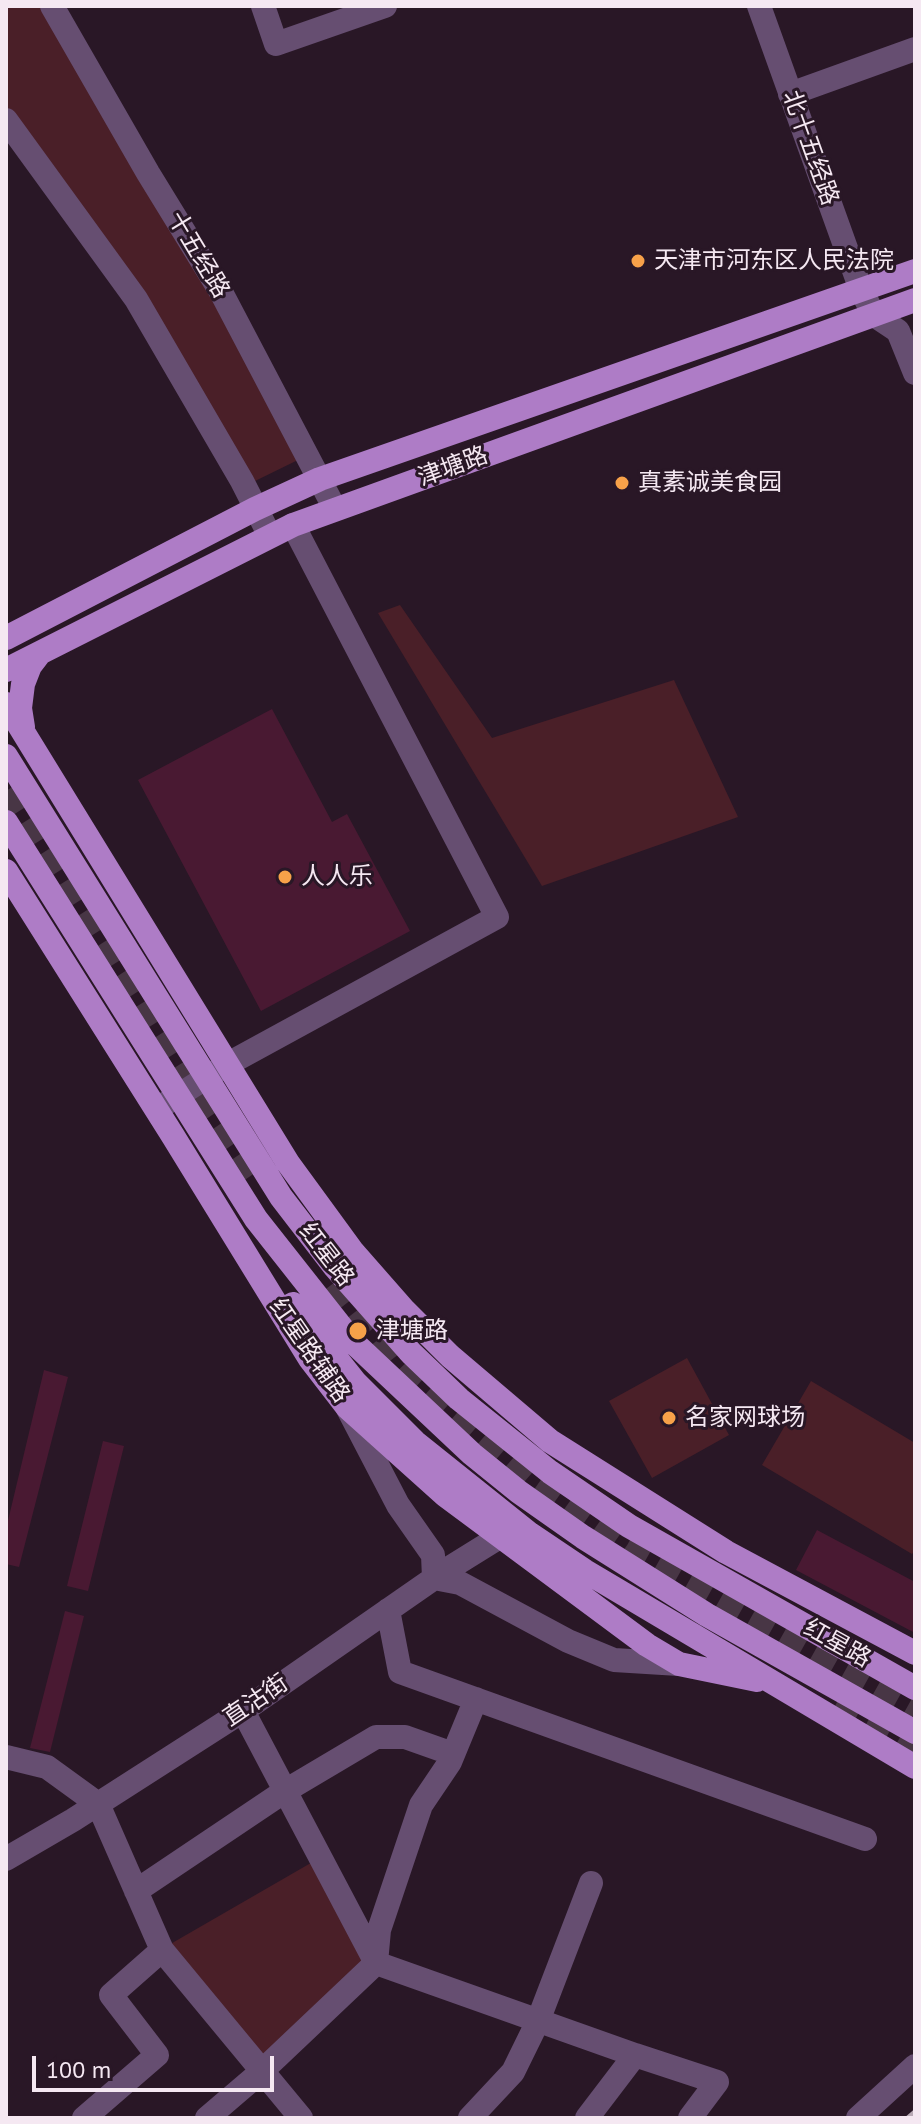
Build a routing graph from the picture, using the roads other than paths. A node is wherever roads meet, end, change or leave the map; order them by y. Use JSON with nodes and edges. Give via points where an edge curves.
{"nodes":[{"id":1,"x":52,"y":6,"type":"edge"},
{"id":2,"x":263,"y":6,"type":"edge"},
{"id":3,"x":385,"y":6,"type":"edge"},
{"id":4,"x":759,"y":6,"type":"edge"},
{"id":5,"x":915,"y":49,"type":"edge"},
{"id":6,"x":790,"y":94,"type":"junction"},
{"id":7,"x":6,"y":120,"type":"edge"},
{"id":8,"x":915,"y":271,"type":"edge"},
{"id":9,"x":861,"y":290,"type":"junction"},
{"id":10,"x":915,"y":300,"type":"edge"},
{"id":11,"x":874,"y":315,"type":"junction"},
{"id":12,"x":915,"y":373,"type":"edge"},
{"id":13,"x":320,"y":479,"type":"junction"},
{"id":14,"x":255,"y":509,"type":"junction"},
{"id":15,"x":335,"y":509,"type":"junction"},
{"id":16,"x":293,"y":525,"type":"junction"},
{"id":17,"x":270,"y":536,"type":"junction"},
{"id":18,"x":9,"y":637,"type":"edge"},
{"id":19,"x":41,"y":651,"type":"junction"},
{"id":20,"x":6,"y":670,"type":"edge"},
{"id":21,"x":6,"y":704,"type":"edge"},
{"id":22,"x":27,"y":738,"type":"junction"},
{"id":23,"x":6,"y":756,"type":"edge"},
{"id":24,"x":6,"y":822,"type":"edge"},
{"id":25,"x":6,"y":871,"type":"edge"},
{"id":26,"x":180,"y":1065,"type":"dead end"},
{"id":27,"x":226,"y":1065,"type":"junction"},
{"id":28,"x":202,"y":1080,"type":"junction"},
{"id":29,"x":251,"y":1104,"type":"junction"},
{"id":30,"x":157,"y":1109,"type":"junction"},
{"id":31,"x":173,"y":1136,"type":"junction"},
{"id":32,"x":347,"y":1407,"type":"junction"},
{"id":33,"x":501,"y":1536,"type":"junction"},
{"id":34,"x":434,"y":1578,"type":"junction"},
{"id":35,"x":388,"y":1610,"type":"junction"},
{"id":36,"x":915,"y":1653,"type":"edge"},
{"id":37,"x":679,"y":1664,"type":"junction"},
{"id":38,"x":757,"y":1680,"type":"dead end"},
{"id":39,"x":915,"y":1688,"type":"edge"},
{"id":40,"x":476,"y":1699,"type":"junction"},
{"id":41,"x":243,"y":1711,"type":"junction"},
{"id":42,"x":915,"y":1732,"type":"edge"},
{"id":43,"x":453,"y":1754,"type":"junction"},
{"id":44,"x":6,"y":1757,"type":"edge"},
{"id":45,"x":915,"y":1767,"type":"edge"},
{"id":46,"x":285,"y":1791,"type":"junction"},
{"id":47,"x":98,"y":1804,"type":"junction"},
{"id":48,"x":865,"y":1839,"type":"dead end"},
{"id":49,"x":6,"y":1859,"type":"edge"},
{"id":50,"x":591,"y":1883,"type":"dead end"},
{"id":51,"x":136,"y":1891,"type":"junction"},
{"id":52,"x":162,"y":1950,"type":"junction"},
{"id":53,"x":376,"y":1963,"type":"junction"},
{"id":54,"x":538,"y":2021,"type":"junction"},
{"id":55,"x":635,"y":2055,"type":"junction"},
{"id":56,"x":915,"y":2066,"type":"edge"},
{"id":57,"x":262,"y":2071,"type":"junction"},
{"id":58,"x":84,"y":2118,"type":"edge"},
{"id":59,"x":207,"y":2118,"type":"edge"},
{"id":60,"x":301,"y":2118,"type":"edge"},
{"id":61,"x":470,"y":2118,"type":"edge"},
{"id":62,"x":587,"y":2118,"type":"edge"},
{"id":63,"x":690,"y":2118,"type":"edge"},
{"id":64,"x":858,"y":2118,"type":"edge"}],
"edges":[{"from":1,"to":13,"type":"street","name":"十五经路","via":[[221,292]]},
{"from":2,"to":3,"type":"street","via":[[276,44]]},
{"from":4,"to":6,"type":"street","name":"北十五经路"},
{"from":5,"to":6,"type":"street"},
{"from":6,"to":9,"type":"street","name":"北十五经路"},
{"from":7,"to":14,"type":"street","via":[[136,299]]},
{"from":8,"to":9,"type":"main road","name":"津塘路"},
{"from":9,"to":11,"type":"street","name":"北十五经路"},
{"from":9,"to":13,"type":"main road","name":"津塘路"},
{"from":10,"to":11,"type":"main road","name":"津塘路"},
{"from":11,"to":12,"type":"street","name":"北十五经路","via":[[898,331]]},
{"from":11,"to":15,"type":"main road","name":"津塘路"},
{"from":13,"to":14,"type":"main road","name":"津塘路"},
{"from":13,"to":15,"type":"street","name":"十五经路"},
{"from":14,"to":17,"type":"street"},
{"from":14,"to":18,"type":"main road","name":"津塘路"},
{"from":15,"to":16,"type":"main road","name":"津塘路"},
{"from":16,"to":17,"type":"main road","name":"津塘路"},
{"from":16,"to":27,"type":"street","via":[[497,917]]},
{"from":17,"to":19,"type":"main road","name":"津塘路"},
{"from":19,"to":20,"type":"main road","name":"津塘路"},
{"from":19,"to":22,"type":"main road","via":[[21,692]]},
{"from":21,"to":22,"type":"main road"},
{"from":22,"to":27,"type":"main road"},
{"from":23,"to":39,"type":"main road","name":"红星路","via":[[281,1197],[411,1353],[539,1463],[629,1526]]},
{"from":24,"to":42,"type":"main road","name":"红星路","via":[[256,1219],[353,1342],[472,1454],[583,1537],[707,1615]]},
{"from":25,"to":30,"type":"main road","name":"红星路辅路"},
{"from":26,"to":28,"type":"main road"},
{"from":27,"to":28,"type":"street"},
{"from":27,"to":29,"type":"main road"},
{"from":28,"to":29,"type":"main road","via":[[228,1087]]},
{"from":28,"to":30,"type":"street"},
{"from":29,"to":36,"type":"main road","via":[[326,1217],[403,1309],[550,1441],[726,1552]]},
{"from":30,"to":31,"type":"main road","name":"红星路辅路"},
{"from":31,"to":32,"type":"main road","name":"红星路辅路","via":[[310,1359]]},
{"from":31,"to":45,"type":"main road","via":[[310,1328],[415,1442],[585,1571]]},
{"from":32,"to":33,"type":"main road","name":"红星路辅路","via":[[445,1495]]},
{"from":32,"to":34,"type":"street","via":[[398,1505],[433,1555]]},
{"from":33,"to":34,"type":"street","name":"直沽街"},
{"from":33,"to":37,"type":"main road","name":"红星路辅路"},
{"from":34,"to":35,"type":"street","name":"直沽街"},
{"from":34,"to":37,"type":"street","via":[[460,1583],[614,1660]]},
{"from":35,"to":40,"type":"street","via":[[400,1672]]},
{"from":35,"to":41,"type":"street","name":"直沽街"},
{"from":37,"to":38,"type":"main road","name":"红星路辅路"},
{"from":40,"to":43,"type":"street"},
{"from":40,"to":48,"type":"street"},
{"from":41,"to":46,"type":"street"},
{"from":41,"to":47,"type":"street","name":"直沽街"},
{"from":43,"to":46,"type":"street","via":[[405,1737],[376,1737]]},
{"from":43,"to":53,"type":"street","via":[[421,1805],[379,1930]]},
{"from":44,"to":47,"type":"street","via":[[47,1767]]},
{"from":46,"to":51,"type":"street"},
{"from":46,"to":53,"type":"street"},
{"from":47,"to":49,"type":"street","name":"直沽街"},
{"from":47,"to":51,"type":"street"},
{"from":50,"to":54,"type":"street"},
{"from":51,"to":52,"type":"street"},
{"from":52,"to":57,"type":"street"},
{"from":52,"to":58,"type":"street","via":[[111,1995],[157,2055]]},
{"from":53,"to":54,"type":"street"},
{"from":53,"to":57,"type":"street"},
{"from":54,"to":55,"type":"street"},
{"from":54,"to":61,"type":"street","via":[[513,2072]]},
{"from":55,"to":62,"type":"street"},
{"from":55,"to":63,"type":"street","via":[[717,2082]]},
{"from":56,"to":64,"type":"street"},
{"from":57,"to":59,"type":"street"},
{"from":57,"to":60,"type":"street"}]}
